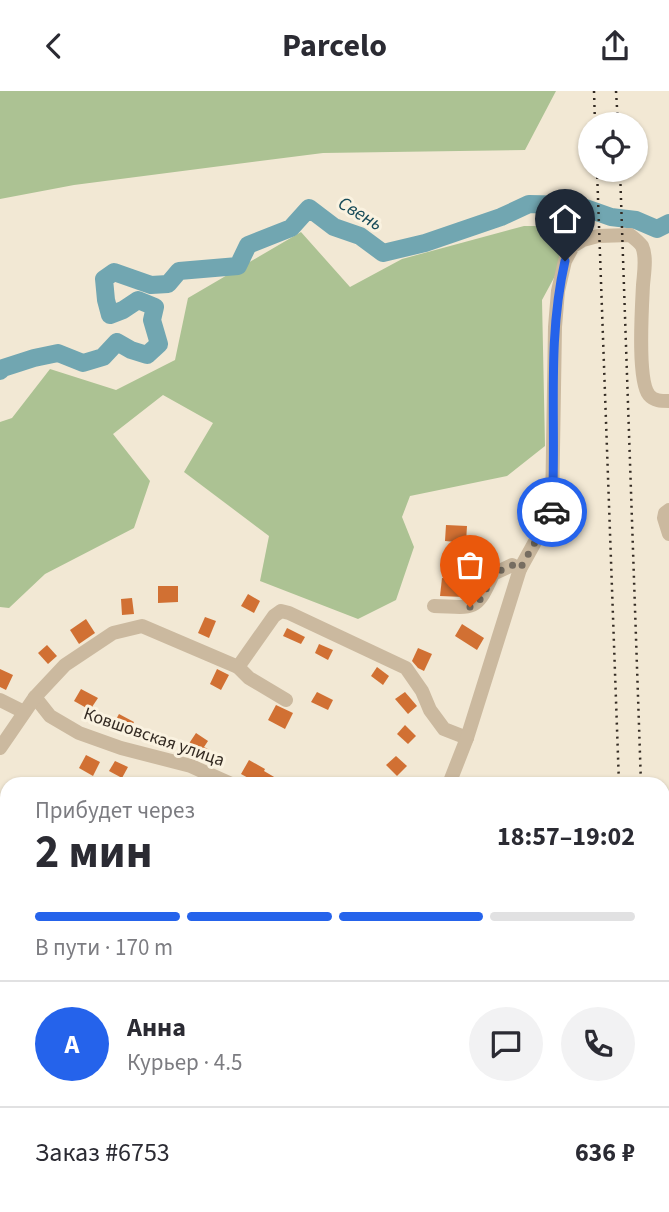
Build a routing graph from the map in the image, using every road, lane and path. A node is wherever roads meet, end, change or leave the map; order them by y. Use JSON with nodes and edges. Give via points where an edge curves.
{"nodes":[{"id":1,"x":669,"y":401,"type":"edge"},
{"id":2,"x":669,"y":510,"type":"edge"},
{"id":3,"x":669,"y":534,"type":"edge"},
{"id":4,"x":520,"y":569,"type":"junction"},
{"id":5,"x":434,"y":606,"type":"dead end"},
{"id":6,"x":238,"y":667,"type":"junction"},
{"id":7,"x":35,"y":697,"type":"junction"},
{"id":8,"x":0,"y":700,"type":"edge"},
{"id":9,"x":286,"y":700,"type":"dead end"},
{"id":10,"x":24,"y":712,"type":"junction"},
{"id":11,"x":467,"y":739,"type":"junction"},
{"id":12,"x":0,"y":748,"type":"edge"},
{"id":13,"x":215,"y":777,"type":"edge"},
{"id":14,"x":452,"y":777,"type":"edge"}],
"edges":[{"from":1,"to":4,"type":"street","via":[[650,396],[643,378],[642,247],[630,235],[583,240],[573,246],[565,261],[558,291],[552,511]]},
{"from":2,"to":3,"type":"street","via":[[664,518]]},
{"from":4,"to":5,"type":"street","via":[[512,565],[493,574],[482,598],[470,607]]},
{"from":4,"to":11,"type":"street"},
{"from":6,"to":7,"type":"street","via":[[142,626],[113,633],[65,665]]},
{"from":6,"to":9,"type":"street"},
{"from":6,"to":11,"type":"street","via":[[274,616],[281,611],[289,613],[406,668],[444,729]]},
{"from":7,"to":10,"type":"street"},
{"from":7,"to":13,"type":"street","name":"Ковшовская улица","via":[[50,716],[79,733]]},
{"from":8,"to":10,"type":"street"},
{"from":10,"to":12,"type":"street"},
{"from":11,"to":14,"type":"street"}]}
